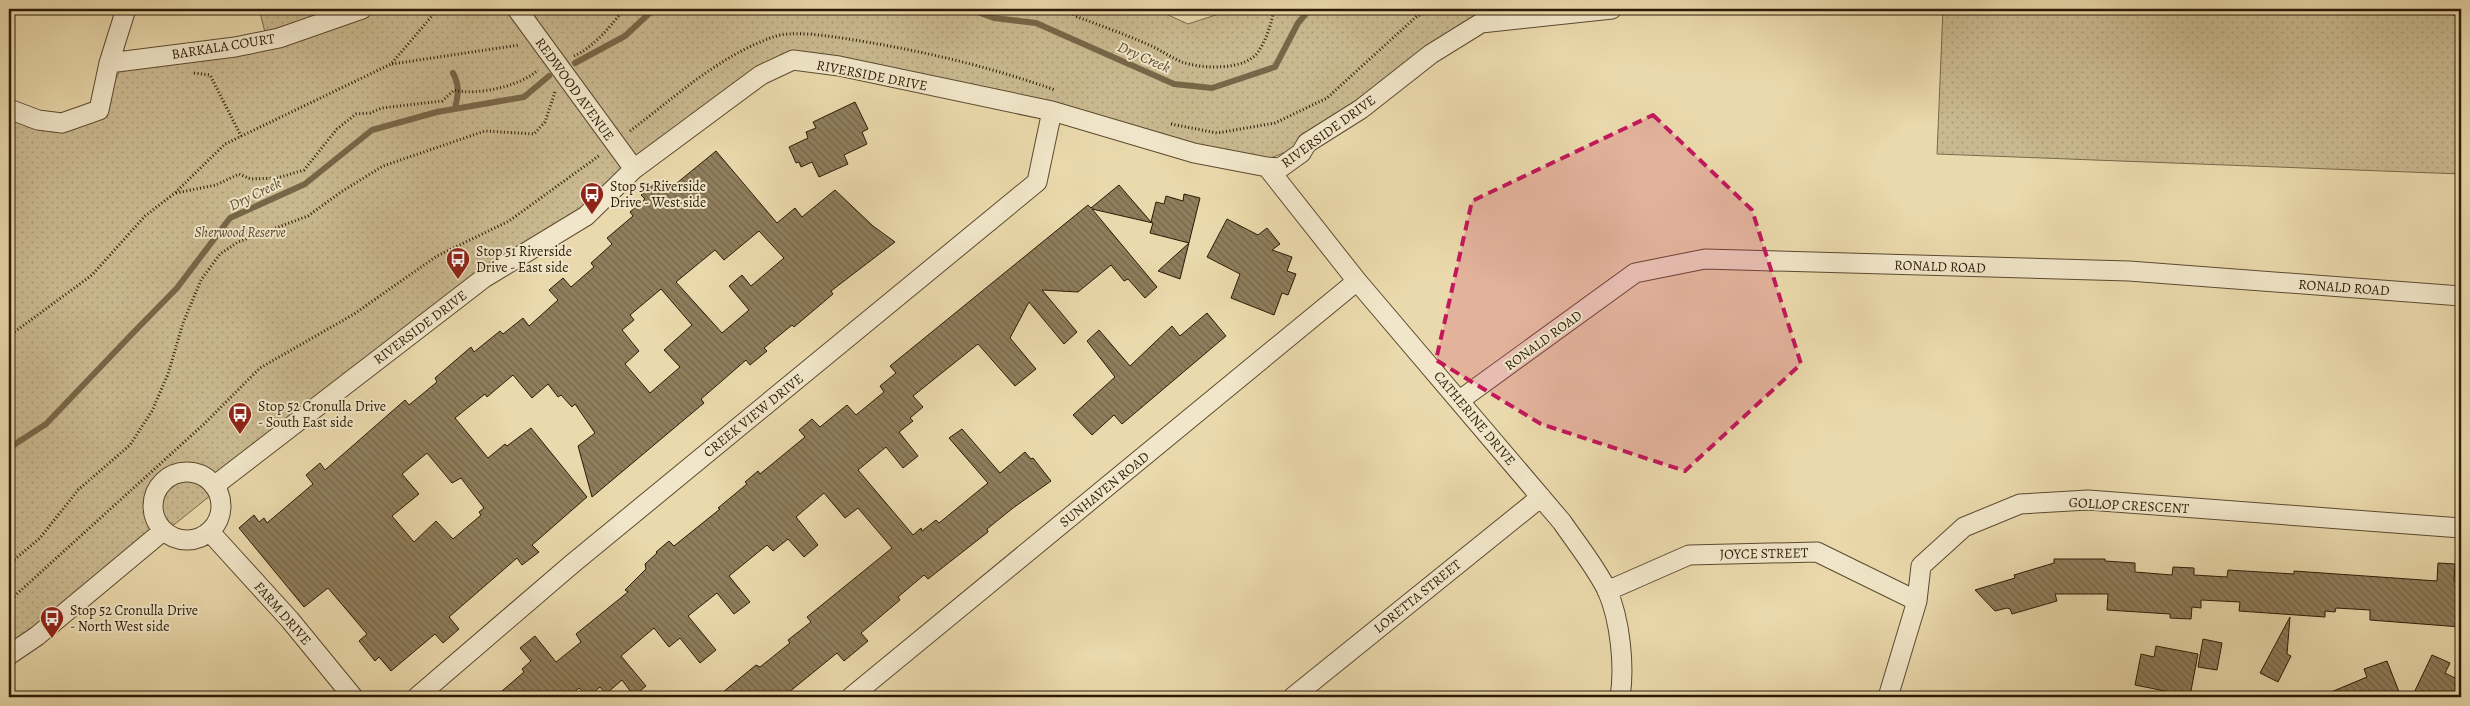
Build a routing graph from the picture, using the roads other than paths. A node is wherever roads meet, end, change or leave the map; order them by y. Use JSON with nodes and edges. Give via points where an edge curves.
{"nodes":[{"id":1,"x":126,"y":9,"type":"edge"},
{"id":2,"x":362,"y":9,"type":"edge"},
{"id":3,"x":517,"y":9,"type":"edge"},
{"id":4,"x":1612,"y":9,"type":"edge"},
{"id":5,"x":109,"y":63,"type":"junction"},
{"id":6,"x":9,"y":109,"type":"edge"},
{"id":7,"x":1052,"y":112,"type":"junction"},
{"id":8,"x":1267,"y":167,"type":"junction"},
{"id":9,"x":634,"y":170,"type":"junction"},
{"id":10,"x":1357,"y":281,"type":"junction"},
{"id":11,"x":2461,"y":296,"type":"edge"},
{"id":12,"x":1460,"y":400,"type":"junction"},
{"id":13,"x":214,"y":486,"type":"junction"},
{"id":14,"x":1541,"y":497,"type":"junction"},
{"id":15,"x":2461,"y":528,"type":"edge"},
{"id":16,"x":163,"y":531,"type":"junction"},
{"id":17,"x":210,"y":532,"type":"junction"},
{"id":18,"x":1607,"y":591,"type":"junction"},
{"id":19,"x":1917,"y":600,"type":"junction"},
{"id":20,"x":9,"y":655,"type":"edge"},
{"id":21,"x":353,"y":697,"type":"edge"},
{"id":22,"x":418,"y":697,"type":"edge"},
{"id":23,"x":851,"y":697,"type":"edge"},
{"id":24,"x":1293,"y":697,"type":"edge"},
{"id":25,"x":1620,"y":697,"type":"edge"},
{"id":26,"x":1888,"y":697,"type":"edge"}],
"edges":[{"from":1,"to":5,"type":"street"},
{"from":2,"to":5,"type":"street","name":"BARKALA COURT","via":[[279,38]]},
{"from":3,"to":9,"type":"street","name":"REDWOOD AVENUE"},
{"from":4,"to":8,"type":"street","name":"RIVERSIDE DRIVE","via":[[1481,23],[1431,54],[1361,109],[1307,143],[1301,153],[1280,168]]},
{"from":5,"to":6,"type":"street","via":[[99,110],[62,123],[38,120]]},
{"from":7,"to":8,"type":"street","name":"RIVERSIDE DRIVE","via":[[1194,153]]},
{"from":7,"to":9,"type":"street","name":"RIVERSIDE DRIVE","via":[[839,66],[793,60],[761,75]]},
{"from":7,"to":22,"type":"street","name":"CREEK VIEW DRIVE","via":[[1037,182],[572,564]]},
{"from":8,"to":10,"type":"street","name":"CATHERINE DRIVE"},
{"from":9,"to":13,"type":"street","name":"RIVERSIDE DRIVE","via":[[586,216],[484,278]]},
{"from":10,"to":12,"type":"street","name":"CATHERINE DRIVE"},
{"from":10,"to":23,"type":"street","name":"SUNHAVEN ROAD"},
{"from":11,"to":12,"type":"street","name":"RONALD ROAD","via":[[2128,271],[1705,259],[1635,273]]},
{"from":12,"to":14,"type":"street","name":"CATHERINE DRIVE"},
{"from":13,"to":16,"type":"street","via":[[205,477],[187,472],[169,476],[159,485],[152,509],[155,521]]},
{"from":13,"to":17,"type":"street","via":[[221,510]]},
{"from":14,"to":18,"type":"street","name":"CATHERINE DRIVE","via":[[1585,555]]},
{"from":14,"to":24,"type":"street","name":"LORETTA STREET"},
{"from":15,"to":19,"type":"street","name":"GOLLOP CRESCENT","via":[[2088,500],[2020,504],[1964,527],[1921,566]]},
{"from":16,"to":17,"type":"street","via":[[191,541]]},
{"from":16,"to":20,"type":"street","via":[[37,636]]},
{"from":17,"to":21,"type":"street","name":"FARM DRIVE","via":[[290,620]]},
{"from":18,"to":19,"type":"street","name":"JOYCE STREET","via":[[1689,555],[1817,552]]},
{"from":18,"to":25,"type":"street","name":"CATHERINE DRIVE","via":[[1622,647]]},
{"from":19,"to":26,"type":"street","name":"GOLLOP CRESCENT"}]}
